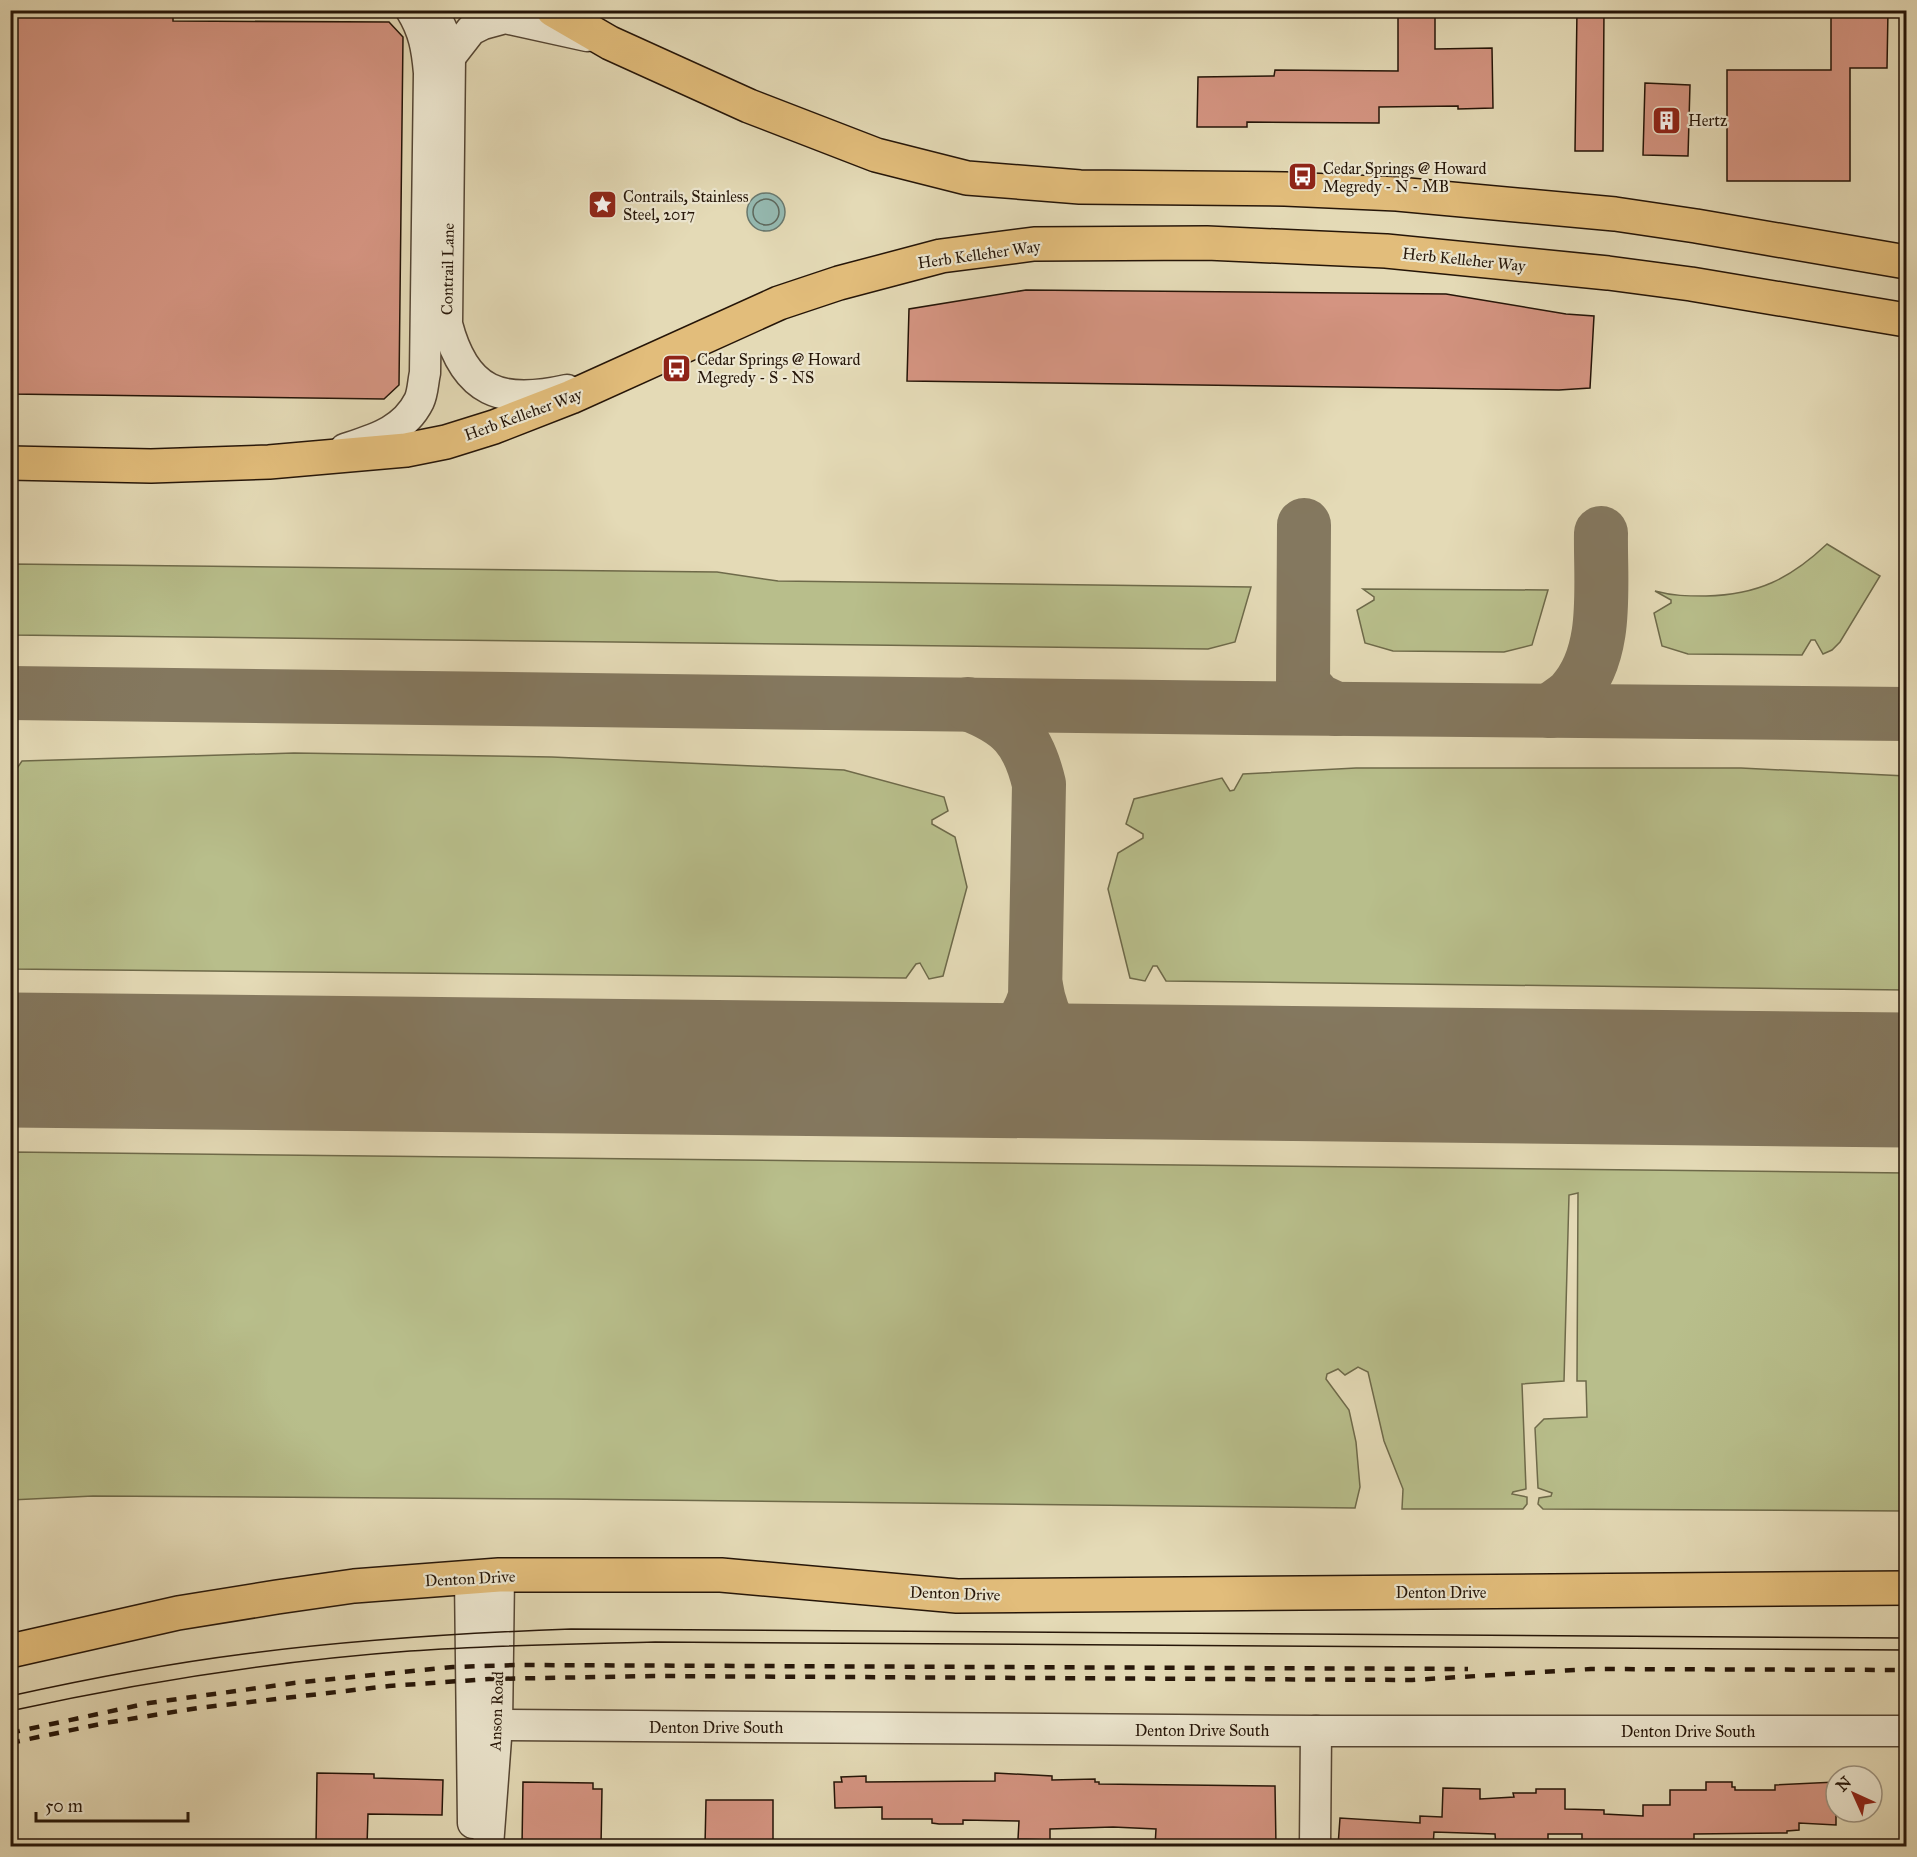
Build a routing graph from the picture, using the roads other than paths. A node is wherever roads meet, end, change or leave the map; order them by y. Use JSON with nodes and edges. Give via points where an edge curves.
{"nodes":[{"id":1,"x":411,"y":10,"type":"edge"},
{"id":2,"x":433,"y":10,"type":"edge"},
{"id":3,"x":553,"y":10,"type":"edge"},
{"id":4,"x":610,"y":42,"type":"junction"},
{"id":5,"x":450,"y":57,"type":"junction"},
{"id":6,"x":1906,"y":262,"type":"edge"},
{"id":7,"x":1906,"y":320,"type":"edge"},
{"id":8,"x":612,"y":379,"type":"junction"},
{"id":9,"x":311,"y":460,"type":"junction"},
{"id":10,"x":10,"y":463,"type":"edge"},
{"id":11,"x":484,"y":1576,"type":"junction"},
{"id":12,"x":1906,"y":1588,"type":"edge"},
{"id":13,"x":10,"y":1651,"type":"edge"},
{"id":14,"x":497,"y":1725,"type":"junction"},
{"id":15,"x":1316,"y":1731,"type":"junction"},
{"id":16,"x":1906,"y":1731,"type":"edge"},
{"id":17,"x":476,"y":1846,"type":"edge"},
{"id":18,"x":488,"y":1846,"type":"edge"},
{"id":19,"x":1315,"y":1846,"type":"edge"}],
"edges":[{"from":1,"to":9,"type":"street","name":"Contrail Lane","via":[[427,46],[429,73],[425,373],[420,399],[404,422],[381,436]]},
{"from":2,"to":5,"type":"street","name":"Contrail Lane"},
{"from":3,"to":4,"type":"main road"},
{"from":4,"to":5,"type":"street","via":[[505,18],[471,30]]},
{"from":4,"to":6,"type":"main road","via":[[836,141],[967,178],[1080,187],[1397,194],[1605,213]]},
{"from":5,"to":8,"type":"street","name":"Contrail Lane","via":[[447,324],[453,349],[469,374],[509,396],[540,396]]},
{"from":7,"to":8,"type":"main road","name":"Herb Kelleher Way","via":[[1608,273],[1386,251],[1207,243],[1034,244],[941,256],[839,283],[779,303]]},
{"from":8,"to":9,"type":"main road","name":"Herb Kelleher Way","via":[[494,427],[446,442]]},
{"from":9,"to":10,"type":"main road","name":"Herb Kelleher Way","via":[[151,466]]},
{"from":11,"to":12,"type":"main road","name":"Denton Drive","via":[[721,1575],[957,1596]]},
{"from":11,"to":13,"type":"main road","name":"Denton Drive","via":[[354,1586],[177,1613]]},
{"from":11,"to":14,"type":"street","name":"Anson Road"},
{"from":11,"to":17,"type":"street","name":"Anson Road","via":[[472,1780]]},
{"from":14,"to":15,"type":"street","name":"Denton Drive South"},
{"from":14,"to":18,"type":"street","name":"Anson Road"},
{"from":15,"to":16,"type":"street","name":"Denton Drive South"},
{"from":15,"to":19,"type":"street"}]}
